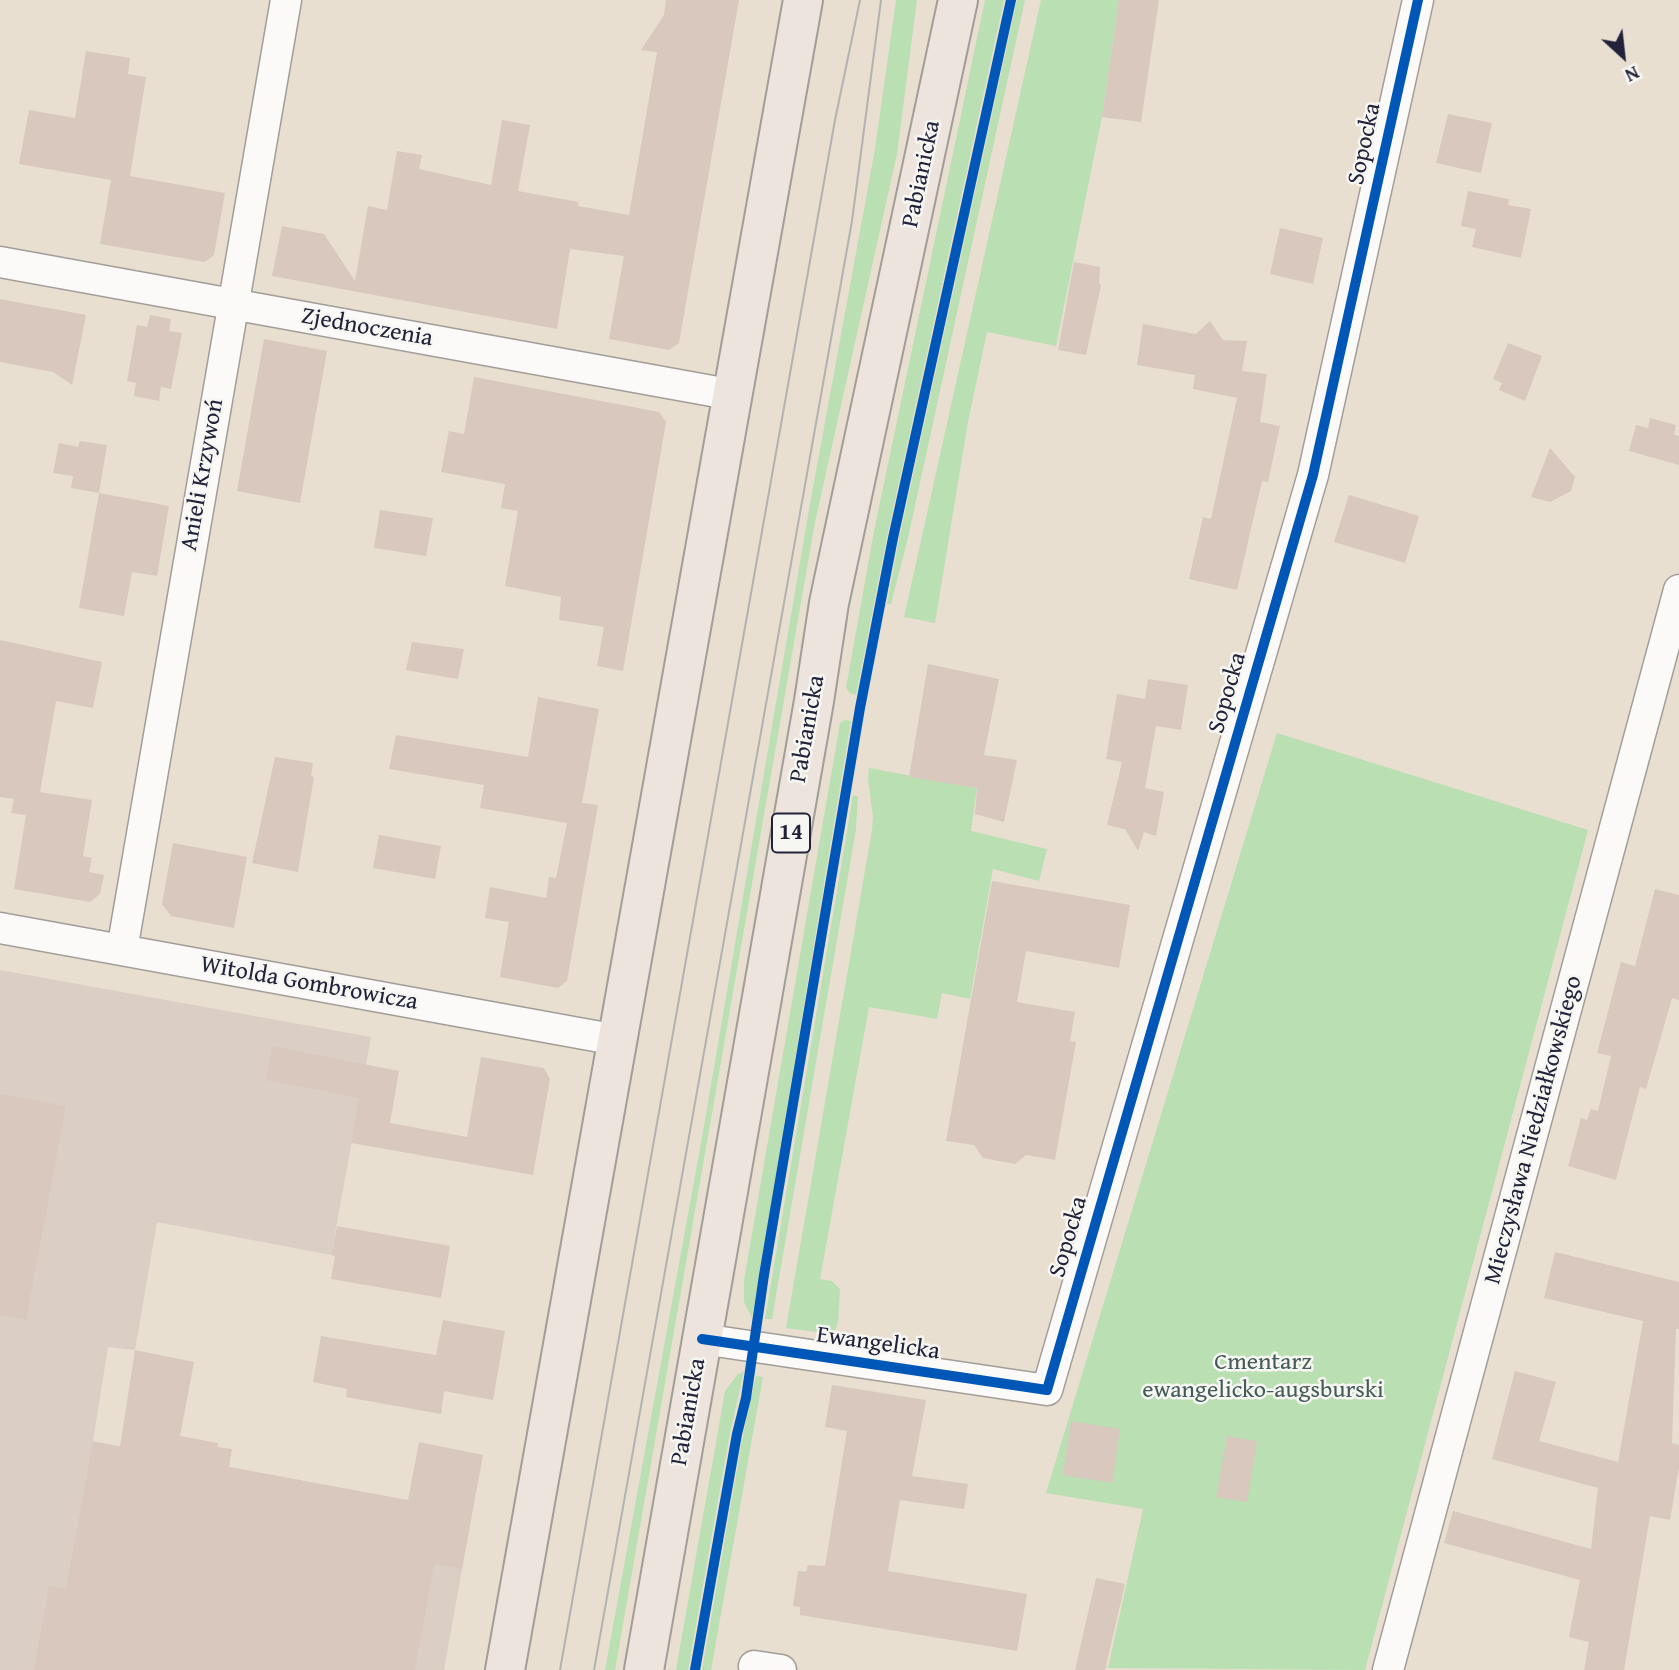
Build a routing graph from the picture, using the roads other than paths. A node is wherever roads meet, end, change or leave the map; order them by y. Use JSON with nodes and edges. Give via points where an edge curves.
{"nodes":[{"id":1,"x":286,"y":0,"type":"edge"},
{"id":2,"x":803,"y":0,"type":"edge"},
{"id":3,"x":958,"y":0,"type":"edge"},
{"id":4,"x":1418,"y":0,"type":"edge"},
{"id":5,"x":0,"y":262,"type":"edge"},
{"id":6,"x":232,"y":304,"type":"junction"},
{"id":7,"x":734,"y":395,"type":"junction"},
{"id":8,"x":1679,"y":590,"type":"edge"},
{"id":9,"x":0,"y":928,"type":"edge"},
{"id":10,"x":122,"y":950,"type":"junction"},
{"id":11,"x":617,"y":1040,"type":"junction"},
{"id":12,"x":702,"y":1339,"type":"junction"},
{"id":13,"x":1047,"y":1390,"type":"joint"},
{"id":14,"x":505,"y":1670,"type":"edge"},
{"id":15,"x":644,"y":1670,"type":"edge"},
{"id":16,"x":1388,"y":1670,"type":"edge"}],
"edges":[{"from":1,"to":6,"type":"street","name":"Anieli Krzywoń"},
{"from":2,"to":7,"type":"main road"},
{"from":3,"to":12,"type":"main road","name":"Pabianicka","number":"14","via":[[829,603]]},
{"from":4,"to":13,"type":"street","name":"Sopocka","via":[[1313,475]]},
{"from":5,"to":6,"type":"street","name":"Zjednoczenia"},
{"from":6,"to":7,"type":"street","name":"Zjednoczenia"},
{"from":6,"to":10,"type":"street","name":"Anieli Krzywoń"},
{"from":7,"to":11,"type":"main road"},
{"from":8,"to":16,"type":"street","name":"Mieczysława Niedziałkowskiego"},
{"from":9,"to":10,"type":"street","name":"Witolda Gombrowicza"},
{"from":10,"to":11,"type":"street","name":"Witolda Gombrowicza"},
{"from":11,"to":14,"type":"main road"},
{"from":12,"to":13,"type":"street","name":"Ewangelicka"},
{"from":12,"to":15,"type":"main road","name":"Pabianicka","number":"14"}]}
